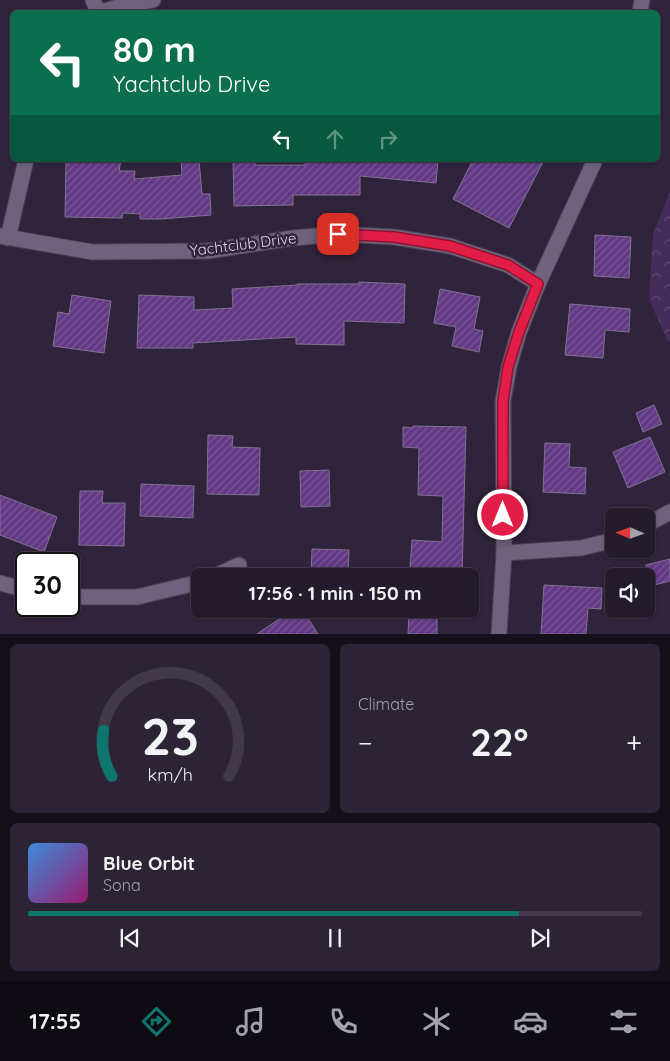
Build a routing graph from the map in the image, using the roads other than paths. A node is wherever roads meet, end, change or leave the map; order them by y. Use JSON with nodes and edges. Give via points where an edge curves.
{"nodes":[{"id":1,"x":153,"y":0,"type":"edge"},
{"id":2,"x":107,"y":10,"type":"edge"},
{"id":3,"x":25,"y":162,"type":"edge"},
{"id":4,"x":594,"y":162,"type":"edge"},
{"id":5,"x":4,"y":237,"type":"edge"},
{"id":6,"x":538,"y":284,"type":"junction"},
{"id":7,"x":670,"y":512,"type":"edge"},
{"id":8,"x":655,"y":520,"type":"edge"},
{"id":9,"x":605,"y":542,"type":"edge"},
{"id":10,"x":504,"y":553,"type":"junction"},
{"id":11,"x":239,"y":565,"type":"dead end"},
{"id":12,"x":233,"y":568,"type":"edge"},
{"id":13,"x":0,"y":583,"type":"edge"},
{"id":14,"x":191,"y":584,"type":"edge"},
{"id":15,"x":15,"y":587,"type":"edge"},
{"id":16,"x":80,"y":597,"type":"edge"},
{"id":17,"x":500,"y":634,"type":"edge"}],
"edges":[{"from":1,"to":2,"type":"street"},
{"from":3,"to":5,"type":"street"},
{"from":4,"to":6,"type":"street"},
{"from":5,"to":6,"type":"street","name":"Yachtclub Drive","via":[[92,252],[208,251],[338,234],[394,237],[450,246],[508,265]]},
{"from":6,"to":10,"type":"street","via":[[508,367],[503,401]]},
{"from":7,"to":8,"type":"street"},
{"from":9,"to":10,"type":"street","via":[[580,548]]},
{"from":10,"to":17,"type":"street"},
{"from":11,"to":12,"type":"street"},
{"from":13,"to":15,"type":"street"},
{"from":14,"to":16,"type":"street","via":[[137,597]]}]}
